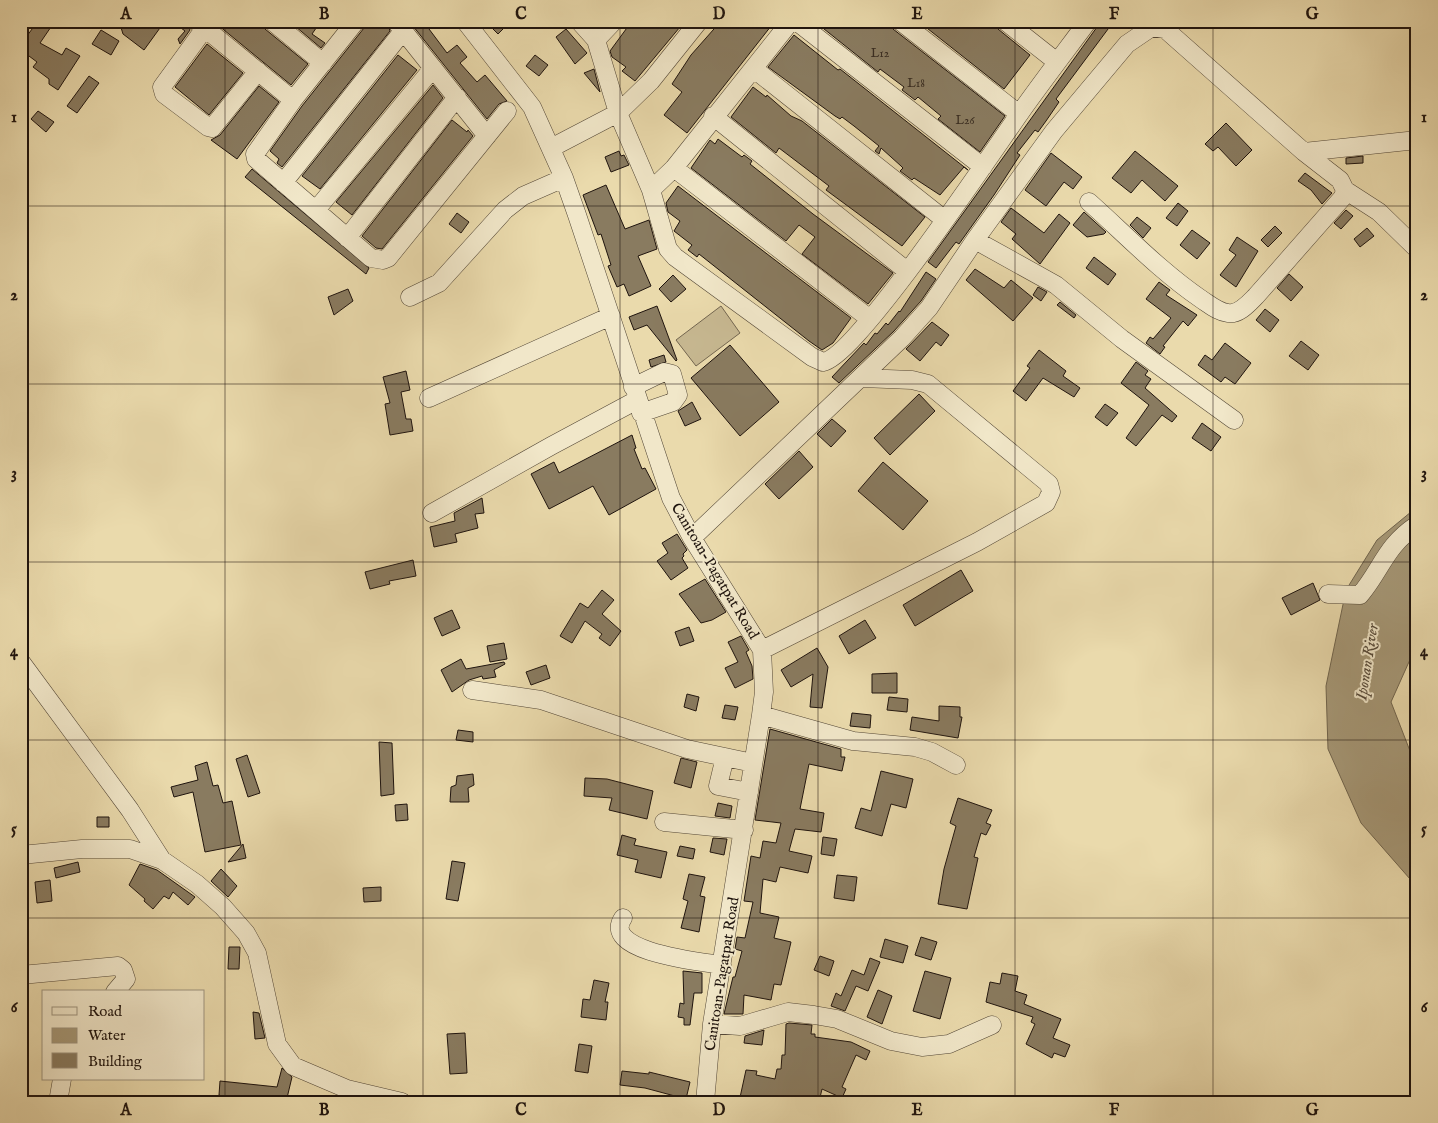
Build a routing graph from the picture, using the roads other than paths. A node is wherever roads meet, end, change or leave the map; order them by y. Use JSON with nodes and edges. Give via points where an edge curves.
{"nodes":[{"id":1,"x":272,"y":21,"type":"edge"},
{"id":2,"x":466,"y":21,"type":"edge"},
{"id":3,"x":579,"y":21,"type":"edge"},
{"id":4,"x":614,"y":21,"type":"edge"},
{"id":5,"x":699,"y":21,"type":"edge"},
{"id":6,"x":791,"y":21,"type":"edge"},
{"id":7,"x":796,"y":21,"type":"edge"},
{"id":8,"x":900,"y":21,"type":"edge"},
{"id":9,"x":1005,"y":21,"type":"edge"},
{"id":10,"x":1088,"y":21,"type":"edge"},
{"id":11,"x":351,"y":23,"type":"edge"},
{"id":12,"x":200,"y":25,"type":"edge"},
{"id":13,"x":400,"y":26,"type":"edge"},
{"id":14,"x":596,"y":40,"type":"junction"},
{"id":15,"x":1057,"y":62,"type":"junction"},
{"id":16,"x":323,"y":63,"type":"junction"},
{"id":17,"x":433,"y":68,"type":"junction"},
{"id":18,"x":754,"y":69,"type":"junction"},
{"id":19,"x":258,"y":71,"type":"junction"},
{"id":20,"x":457,"y":97,"type":"junction"},
{"id":21,"x":292,"y":100,"type":"junction"},
{"id":22,"x":506,"y":111,"type":"dead end"},
{"id":23,"x":618,"y":113,"type":"junction"},
{"id":24,"x":1020,"y":114,"type":"junction"},
{"id":25,"x":713,"y":116,"type":"junction"},
{"id":26,"x":487,"y":136,"type":"junction"},
{"id":27,"x":1417,"y":140,"type":"edge"},
{"id":28,"x":551,"y":148,"type":"junction"},
{"id":29,"x":1304,"y":152,"type":"junction"},
{"id":30,"x":983,"y":167,"type":"junction"},
{"id":31,"x":674,"y":168,"type":"junction"},
{"id":32,"x":564,"y":178,"type":"junction"},
{"id":33,"x":283,"y":184,"type":"junction"},
{"id":34,"x":651,"y":190,"type":"junction"},
{"id":35,"x":1344,"y":190,"type":"junction"},
{"id":36,"x":1089,"y":202,"type":"dead end"},
{"id":37,"x":316,"y":210,"type":"junction"},
{"id":38,"x":945,"y":220,"type":"junction"},
{"id":39,"x":347,"y":238,"type":"junction"},
{"id":40,"x":975,"y":240,"type":"junction"},
{"id":41,"x":1417,"y":249,"type":"edge"},
{"id":42,"x":907,"y":271,"type":"junction"},
{"id":43,"x":410,"y":296,"type":"dead end"},
{"id":44,"x":611,"y":316,"type":"junction"},
{"id":45,"x":870,"y":320,"type":"junction"},
{"id":46,"x":862,"y":378,"type":"junction"},
{"id":47,"x":429,"y":398,"type":"dead end"},
{"id":48,"x":637,"y":400,"type":"junction"},
{"id":49,"x":1234,"y":420,"type":"dead end"},
{"id":50,"x":432,"y":513,"type":"dead end"},
{"id":51,"x":1417,"y":525,"type":"edge"},
{"id":52,"x":692,"y":538,"type":"junction"},
{"id":53,"x":1328,"y":594,"type":"dead end"},
{"id":54,"x":762,"y":650,"type":"junction"},
{"id":55,"x":21,"y":662,"type":"edge"},
{"id":56,"x":472,"y":690,"type":"dead end"},
{"id":57,"x":761,"y":715,"type":"junction"},
{"id":58,"x":724,"y":757,"type":"junction"},
{"id":59,"x":753,"y":763,"type":"junction"},
{"id":60,"x":956,"y":765,"type":"dead end"},
{"id":61,"x":749,"y":792,"type":"junction"},
{"id":62,"x":664,"y":822,"type":"dead end"},
{"id":63,"x":744,"y":830,"type":"junction"},
{"id":64,"x":21,"y":855,"type":"edge"},
{"id":65,"x":162,"y":860,"type":"junction"},
{"id":66,"x":623,"y":918,"type":"dead end"},
{"id":67,"x":722,"y":965,"type":"junction"},
{"id":68,"x":21,"y":975,"type":"edge"},
{"id":69,"x":117,"y":990,"type":"edge"},
{"id":70,"x":712,"y":1024,"type":"junction"},
{"id":71,"x":992,"y":1025,"type":"dead end"},
{"id":72,"x":62,"y":1080,"type":"edge"},
{"id":73,"x":347,"y":1095,"type":"edge"},
{"id":74,"x":58,"y":1102,"type":"edge"},
{"id":75,"x":402,"y":1102,"type":"edge"},
{"id":76,"x":706,"y":1102,"type":"edge"}],
"edges":[{"from":1,"to":16,"type":"street"},
{"from":2,"to":28,"type":"street","name":"Canitoan-Pagatpat Road","via":[[532,107]]},
{"from":3,"to":14,"type":"street"},
{"from":4,"to":14,"type":"street"},
{"from":5,"to":23,"type":"street","via":[[651,81]]},
{"from":6,"to":18,"type":"street"},
{"from":7,"to":30,"type":"street"},
{"from":8,"to":24,"type":"street"},
{"from":9,"to":15,"type":"street"},
{"from":10,"to":15,"type":"street"},
{"from":11,"to":16,"type":"street"},
{"from":12,"to":19,"type":"street"},
{"from":12,"to":19,"type":"street","via":[[162,87],[164,94],[212,128]]},
{"from":13,"to":17,"type":"street"},
{"from":13,"to":33,"type":"street"},
{"from":14,"to":23,"type":"street"},
{"from":15,"to":24,"type":"street"},
{"from":16,"to":21,"type":"street"},
{"from":17,"to":20,"type":"street"},
{"from":17,"to":37,"type":"street"},
{"from":18,"to":25,"type":"street"},
{"from":18,"to":38,"type":"street"},
{"from":19,"to":21,"type":"street"},
{"from":20,"to":26,"type":"street"},
{"from":20,"to":39,"type":"street"},
{"from":21,"to":33,"type":"street","via":[[255,154],[256,159]]},
{"from":22,"to":26,"type":"street"},
{"from":23,"to":28,"type":"street"},
{"from":23,"to":34,"type":"street"},
{"from":24,"to":30,"type":"street"},
{"from":25,"to":31,"type":"street"},
{"from":25,"to":42,"type":"street"},
{"from":26,"to":39,"type":"street","via":[[388,258],[371,258]]},
{"from":27,"to":29,"type":"street"},
{"from":28,"to":32,"type":"street","name":"Canitoan-Pagatpat Road"},
{"from":29,"to":35,"type":"street","via":[[1340,180]]},
{"from":29,"to":40,"type":"street","via":[[1165,29],[1152,27],[1127,44],[1060,124]]},
{"from":30,"to":38,"type":"street"},
{"from":31,"to":34,"type":"street"},
{"from":31,"to":45,"type":"street"},
{"from":32,"to":43,"type":"street","via":[[523,196],[439,283]]},
{"from":32,"to":44,"type":"street","name":"Canitoan-Pagatpat Road"},
{"from":33,"to":37,"type":"street"},
{"from":34,"to":45,"type":"street","via":[[671,253],[812,358],[822,362],[832,358]]},
{"from":35,"to":36,"type":"street","via":[[1337,204],[1256,296],[1230,314],[1217,310],[1154,264]]},
{"from":35,"to":41,"type":"street","via":[[1378,212]]},
{"from":37,"to":39,"type":"street"},
{"from":38,"to":42,"type":"street"},
{"from":40,"to":46,"type":"street","via":[[929,308]]},
{"from":40,"to":49,"type":"street","via":[[1056,285],[1122,339]]},
{"from":42,"to":45,"type":"street"},
{"from":44,"to":47,"type":"street"},
{"from":44,"to":48,"type":"street","name":"Canitoan-Pagatpat Road"},
{"from":46,"to":52,"type":"street"},
{"from":46,"to":54,"type":"street","via":[[912,380],[928,384],[1049,484],[1051,492],[1046,503],[977,542]]},
{"from":48,"to":50,"type":"street"},
{"from":48,"to":52,"type":"street","name":"Canitoan-Pagatpat Road","via":[[671,498]]},
{"from":51,"to":53,"type":"street","via":[[1404,533],[1384,555],[1360,596]]},
{"from":52,"to":54,"type":"street","name":"Canitoan-Pagatpat Road"},
{"from":54,"to":57,"type":"street","name":"Canitoan-Pagatpat Road","via":[[764,692]]},
{"from":55,"to":65,"type":"street","via":[[130,810]]},
{"from":56,"to":58,"type":"street","via":[[541,700],[660,742]]},
{"from":57,"to":59,"type":"street","name":"Canitoan-Pagatpat Road"},
{"from":57,"to":60,"type":"street","via":[[853,742],[915,747]]},
{"from":58,"to":59,"type":"street"},
{"from":58,"to":61,"type":"street","via":[[718,786]]},
{"from":59,"to":61,"type":"street","name":"Canitoan-Pagatpat Road"},
{"from":61,"to":63,"type":"street","name":"Canitoan-Pagatpat Road"},
{"from":62,"to":63,"type":"street"},
{"from":63,"to":67,"type":"street","name":"Canitoan-Pagatpat Road"},
{"from":64,"to":65,"type":"street","via":[[82,849],[130,849]]},
{"from":65,"to":73,"type":"street","via":[[217,901],[246,933],[257,952],[277,1044],[292,1066]]},
{"from":66,"to":67,"type":"street","via":[[618,929],[620,934],[642,949]]},
{"from":67,"to":70,"type":"street","name":"Canitoan-Pagatpat Road"},
{"from":68,"to":69,"type":"street","via":[[118,966],[126,979]]},
{"from":70,"to":71,"type":"street","via":[[740,1026],[788,1012],[837,1019],[891,1041],[922,1047],[948,1044]]},
{"from":70,"to":76,"type":"street","name":"Canitoan-Pagatpat Road"},
{"from":72,"to":74,"type":"street"},
{"from":73,"to":75,"type":"street"}]}
